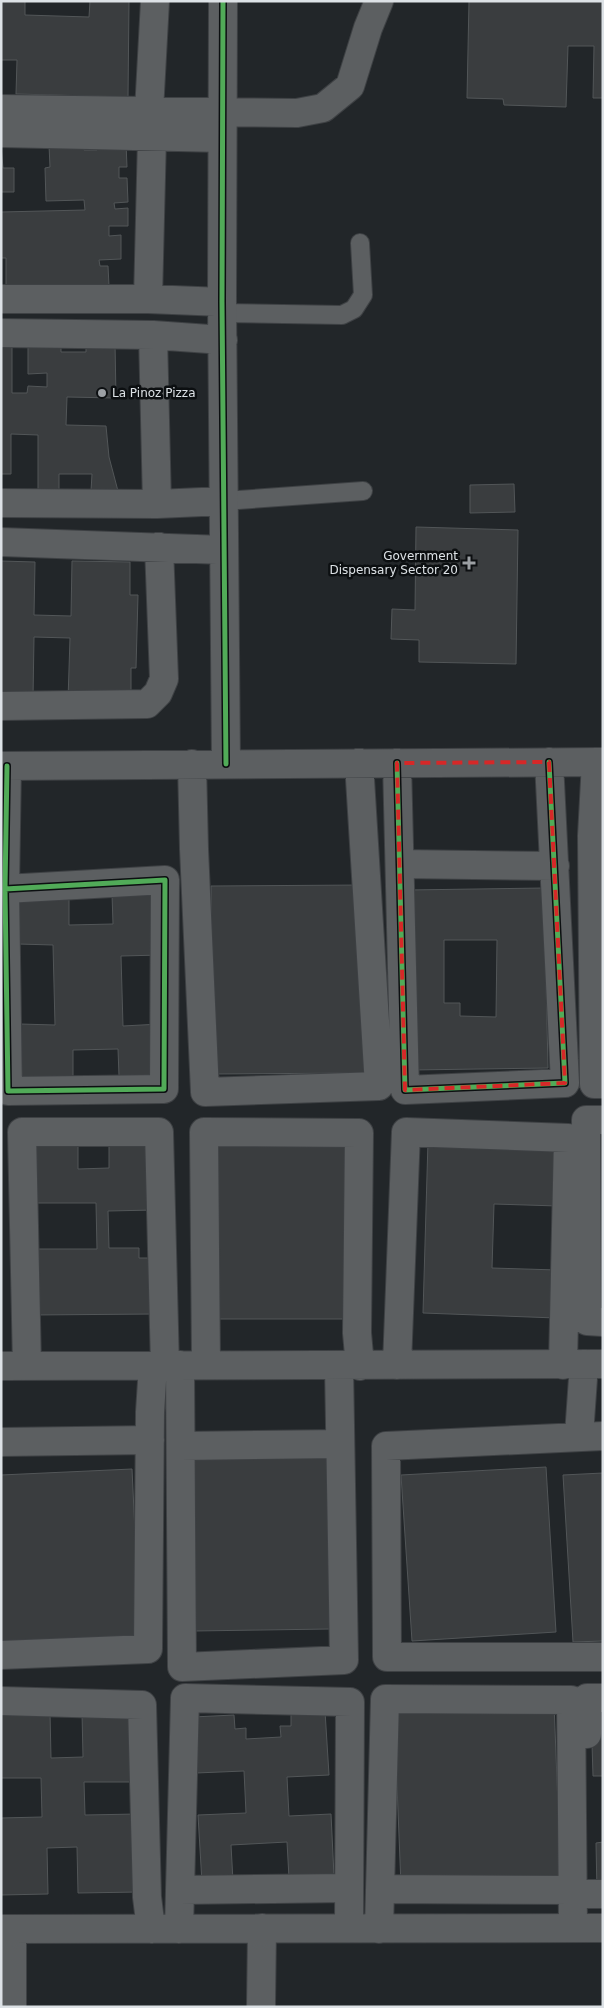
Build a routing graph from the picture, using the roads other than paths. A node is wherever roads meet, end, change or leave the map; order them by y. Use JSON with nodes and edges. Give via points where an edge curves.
{"nodes":[{"id":1,"x":155,"y":1,"type":"edge"},
{"id":2,"x":223,"y":1,"type":"edge"},
{"id":3,"x":379,"y":1,"type":"edge"},
{"id":4,"x":1,"y":109,"type":"edge"},
{"id":5,"x":151,"y":124,"type":"junction"},
{"id":6,"x":221,"y":125,"type":"junction"},
{"id":7,"x":1,"y":133,"type":"edge"},
{"id":8,"x":360,"y":243,"type":"dead end"},
{"id":9,"x":1,"y":299,"type":"edge"},
{"id":10,"x":148,"y":299,"type":"junction"},
{"id":11,"x":222,"y":307,"type":"junction"},
{"id":12,"x":1,"y":333,"type":"edge"},
{"id":13,"x":153,"y":334,"type":"junction"},
{"id":14,"x":222,"y":340,"type":"junction"},
{"id":15,"x":363,"y":491,"type":"dead end"},
{"id":16,"x":224,"y":501,"type":"junction"},
{"id":17,"x":1,"y":504,"type":"edge"},
{"id":18,"x":157,"y":504,"type":"junction"},
{"id":19,"x":1,"y":542,"type":"edge"},
{"id":20,"x":159,"y":547,"type":"junction"},
{"id":21,"x":224,"y":550,"type":"junction"},
{"id":22,"x":1,"y":706,"type":"edge"},
{"id":23,"x":549,"y":762,"type":"junction"},
{"id":24,"x":599,"y":762,"type":"edge"},
{"id":25,"x":360,"y":763,"type":"junction"},
{"id":26,"x":398,"y":763,"type":"junction"},
{"id":27,"x":192,"y":764,"type":"junction"},
{"id":28,"x":226,"y":764,"type":"junction"},
{"id":29,"x":4,"y":766,"type":"edge"},
{"id":30,"x":597,"y":857,"type":"edge"},
{"id":31,"x":400,"y":864,"type":"junction"},
{"id":32,"x":555,"y":866,"type":"junction"},
{"id":33,"x":5,"y":889,"type":"junction"},
{"id":34,"x":603,"y":1084,"type":"edge"},
{"id":35,"x":603,"y":1120,"type":"edge"},
{"id":36,"x":603,"y":1322,"type":"edge"},
{"id":37,"x":583,"y":1364,"type":"edge"},
{"id":38,"x":397,"y":1365,"type":"junction"},
{"id":39,"x":14,"y":1366,"type":"edge"},
{"id":40,"x":176,"y":1366,"type":"junction"},
{"id":41,"x":349,"y":1366,"type":"junction"},
{"id":42,"x":591,"y":1435,"type":"edge"},
{"id":43,"x":150,"y":1440,"type":"junction"},
{"id":44,"x":1,"y":1442,"type":"edge"},
{"id":45,"x":340,"y":1444,"type":"junction"},
{"id":46,"x":180,"y":1446,"type":"junction"},
{"id":47,"x":1,"y":1655,"type":"edge"},
{"id":48,"x":603,"y":1657,"type":"edge"},
{"id":49,"x":603,"y":1698,"type":"edge"},
{"id":50,"x":1,"y":1701,"type":"edge"},
{"id":51,"x":350,"y":1888,"type":"junction"},
{"id":52,"x":180,"y":1890,"type":"junction"},
{"id":53,"x":380,"y":1890,"type":"junction"},
{"id":54,"x":587,"y":1893,"type":"edge"},
{"id":55,"x":262,"y":1928,"type":"junction"},
{"id":56,"x":350,"y":1928,"type":"junction"},
{"id":57,"x":587,"y":1928,"type":"edge"},
{"id":58,"x":7,"y":1929,"type":"edge"},
{"id":59,"x":151,"y":1929,"type":"junction"},
{"id":60,"x":179,"y":1929,"type":"junction"},
{"id":61,"x":379,"y":1929,"type":"junction"},
{"id":62,"x":12,"y":2007,"type":"edge"},
{"id":63,"x":261,"y":2007,"type":"edge"}],
"edges":[{"from":1,"to":5,"type":"street"},
{"from":2,"to":6,"type":"street"},
{"from":3,"to":6,"type":"street","via":[[350,86],[323,108]]},
{"from":4,"to":5,"type":"street"},
{"from":5,"to":6,"type":"street"},
{"from":5,"to":7,"type":"street"},
{"from":5,"to":10,"type":"street"},
{"from":6,"to":11,"type":"street"},
{"from":8,"to":11,"type":"lane","via":[[363,296],[354,309],[342,315]]},
{"from":9,"to":10,"type":"street"},
{"from":10,"to":11,"type":"street"},
{"from":11,"to":14,"type":"street"},
{"from":12,"to":13,"type":"street"},
{"from":13,"to":14,"type":"street"},
{"from":13,"to":18,"type":"street"},
{"from":14,"to":16,"type":"street"},
{"from":15,"to":16,"type":"lane"},
{"from":16,"to":18,"type":"street"},
{"from":16,"to":21,"type":"street"},
{"from":17,"to":18,"type":"street"},
{"from":19,"to":20,"type":"street"},
{"from":20,"to":21,"type":"street"},
{"from":20,"to":22,"type":"street","via":[[164,679],[158,693],[147,704]]},
{"from":21,"to":28,"type":"street"},
{"from":23,"to":24,"type":"street"},
{"from":23,"to":26,"type":"street"},
{"from":23,"to":32,"type":"street"},
{"from":24,"to":30,"type":"street"},
{"from":25,"to":26,"type":"street"},
{"from":25,"to":27,"type":"street","via":[[379,1086],[205,1092]]},
{"from":25,"to":28,"type":"street"},
{"from":26,"to":31,"type":"street"},
{"from":27,"to":28,"type":"street"},
{"from":27,"to":29,"type":"street"},
{"from":29,"to":33,"type":"street"},
{"from":30,"to":34,"type":"street","via":[[594,1084]]},
{"from":31,"to":32,"type":"street"},
{"from":31,"to":32,"type":"street","via":[[405,1090],[565,1083]]},
{"from":33,"to":33,"type":"street","via":[[8,1091],[164,1090],[165,880]]},
{"from":35,"to":36,"type":"street","via":[[586,1120],[587,1321]]},
{"from":37,"to":38,"type":"street"},
{"from":37,"to":38,"type":"street","via":[[568,1138],[406,1132]]},
{"from":37,"to":42,"type":"street"},
{"from":38,"to":41,"type":"street"},
{"from":39,"to":40,"type":"street"},
{"from":39,"to":40,"type":"street","via":[[22,1132],[159,1132]]},
{"from":40,"to":41,"type":"street"},
{"from":40,"to":41,"type":"street","via":[[204,1132],[359,1133],[357,1333]]},
{"from":40,"to":43,"type":"street"},
{"from":40,"to":46,"type":"street"},
{"from":41,"to":45,"type":"street"},
{"from":42,"to":48,"type":"street","via":[[386,1446],[387,1657]]},
{"from":43,"to":44,"type":"street"},
{"from":43,"to":47,"type":"street","via":[[148,1649]]},
{"from":45,"to":46,"type":"street"},
{"from":45,"to":46,"type":"street","via":[[344,1660],[182,1667]]},
{"from":49,"to":54,"type":"street","via":[[587,1698]]},
{"from":50,"to":59,"type":"street","via":[[142,1706],[147,1897]]},
{"from":51,"to":52,"type":"street"},
{"from":51,"to":52,"type":"street","via":[[350,1702],[184,1698]]},
{"from":51,"to":56,"type":"street"},
{"from":52,"to":60,"type":"street"},
{"from":53,"to":54,"type":"street"},
{"from":53,"to":54,"type":"street","via":[[385,1699],[571,1700]]},
{"from":53,"to":61,"type":"street"},
{"from":54,"to":57,"type":"street"},
{"from":55,"to":56,"type":"street"},
{"from":55,"to":60,"type":"street"},
{"from":55,"to":63,"type":"street"},
{"from":56,"to":61,"type":"street"},
{"from":57,"to":61,"type":"street"},
{"from":58,"to":59,"type":"street"},
{"from":58,"to":62,"type":"street"},
{"from":59,"to":60,"type":"street"}]}
